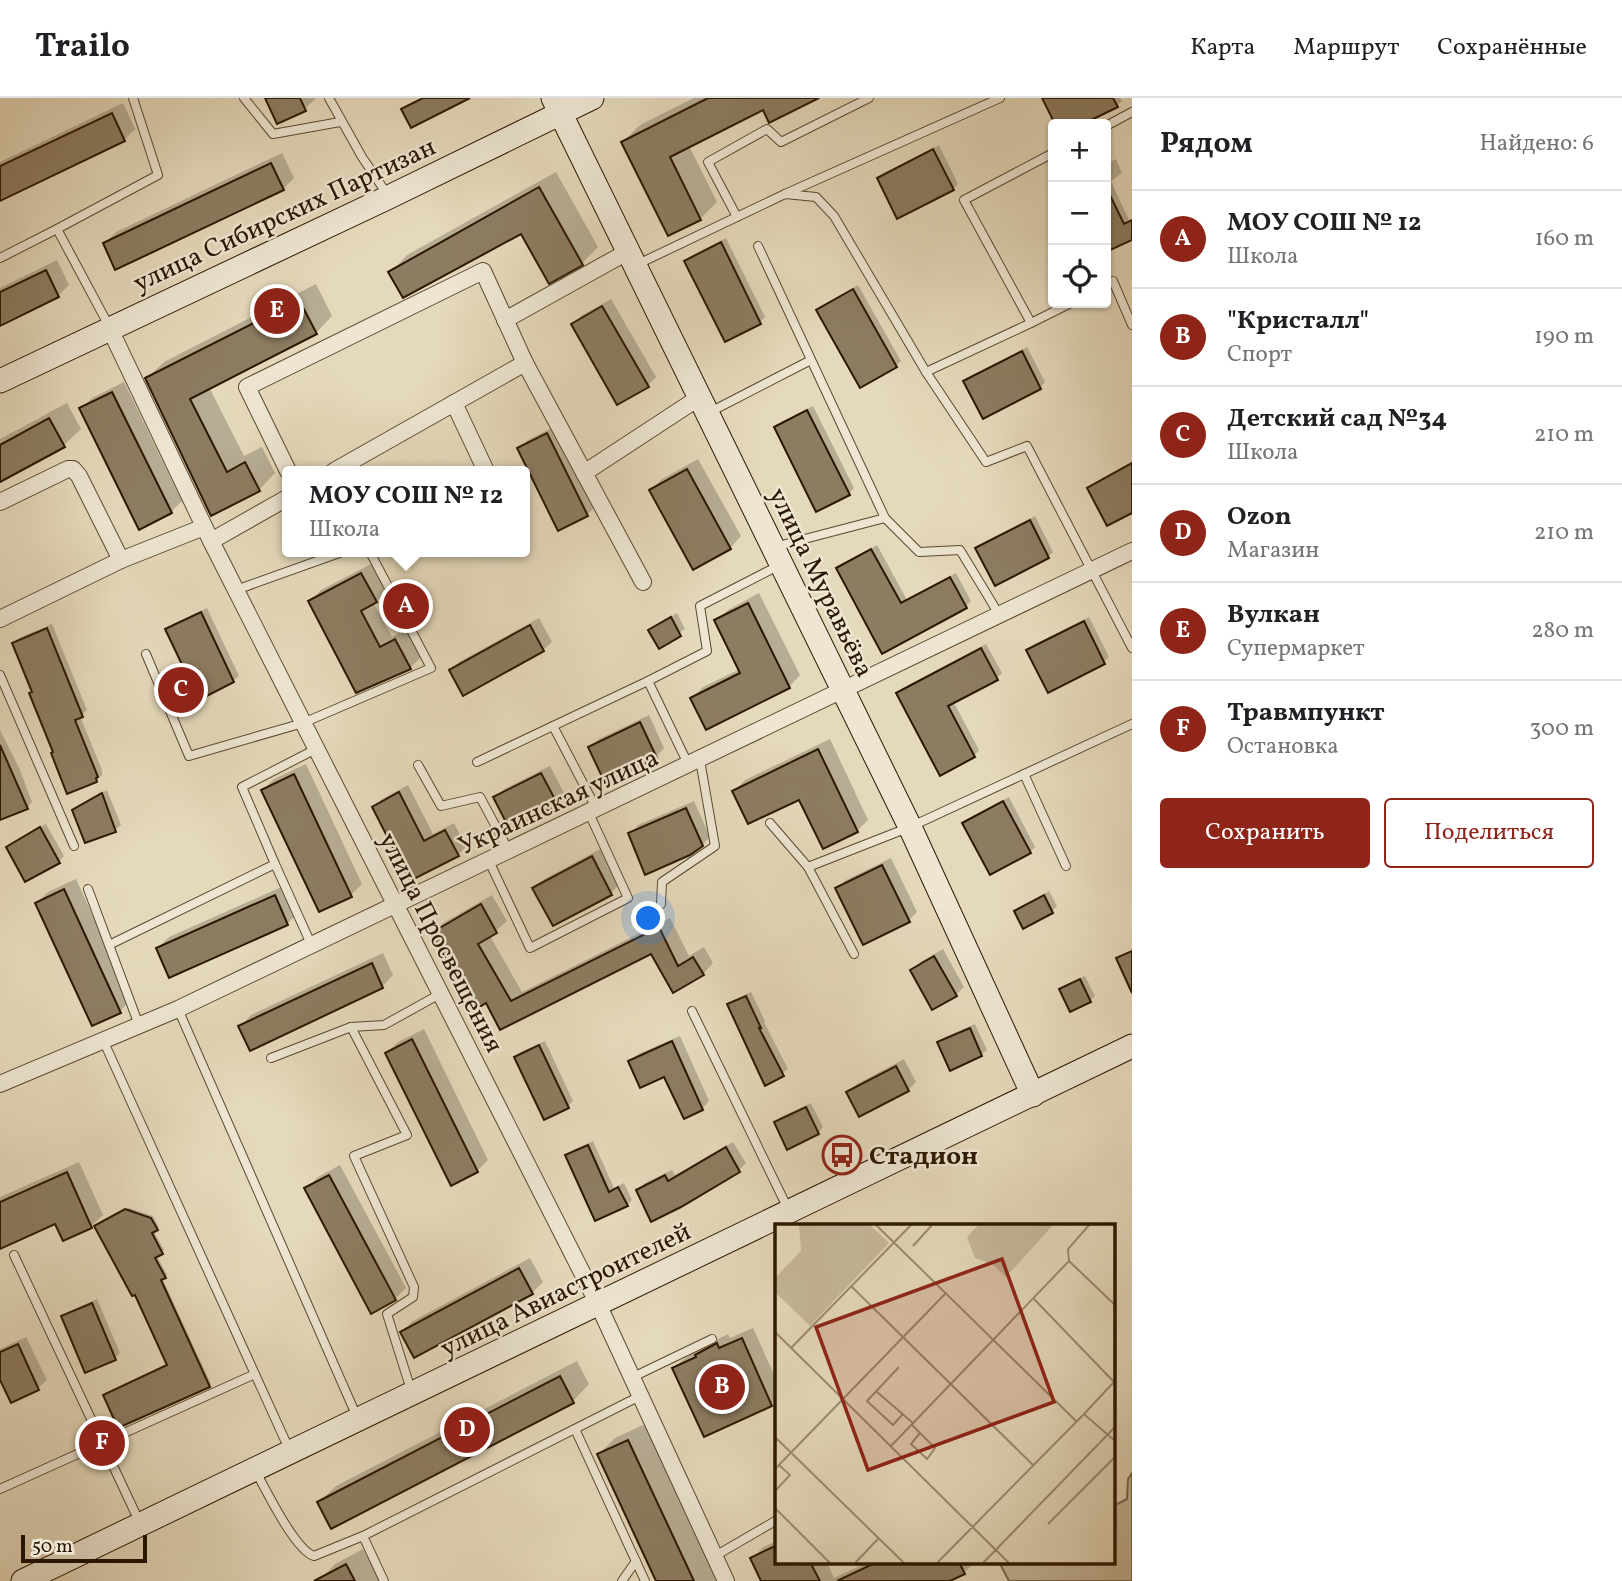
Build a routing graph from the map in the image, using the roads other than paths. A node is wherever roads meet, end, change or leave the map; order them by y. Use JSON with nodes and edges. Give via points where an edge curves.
{"nodes":[{"id":1,"x":133,"y":98,"type":"edge"},
{"id":2,"x":244,"y":98,"type":"edge"},
{"id":3,"x":329,"y":98,"type":"edge"},
{"id":4,"x":592,"y":98,"type":"edge"},
{"id":5,"x":869,"y":98,"type":"edge"},
{"id":6,"x":1000,"y":98,"type":"edge"},
{"id":7,"x":557,"y":106,"type":"edge"},
{"id":8,"x":1132,"y":112,"type":"edge"},
{"id":9,"x":340,"y":122,"type":"junction"},
{"id":10,"x":1111,"y":123,"type":"edge"},
{"id":11,"x":1048,"y":156,"type":"edge"},
{"id":12,"x":785,"y":194,"type":"junction"},
{"id":13,"x":388,"y":197,"type":"junction"},
{"id":14,"x":737,"y":217,"type":"junction"},
{"id":15,"x":57,"y":229,"type":"junction"},
{"id":16,"x":758,"y":246,"type":"dead end"},
{"id":17,"x":0,"y":258,"type":"edge"},
{"id":18,"x":633,"y":258,"type":"junction"},
{"id":19,"x":1111,"y":282,"type":"edge"},
{"id":20,"x":1061,"y":308,"type":"edge"},
{"id":21,"x":505,"y":320,"type":"junction"},
{"id":22,"x":1031,"y":323,"type":"junction"},
{"id":23,"x":1132,"y":325,"type":"edge"},
{"id":24,"x":109,"y":327,"type":"junction"},
{"id":25,"x":811,"y":360,"type":"junction"},
{"id":26,"x":525,"y":363,"type":"junction"},
{"id":27,"x":926,"y":372,"type":"junction"},
{"id":28,"x":0,"y":381,"type":"edge"},
{"id":29,"x":454,"y":403,"type":"junction"},
{"id":30,"x":704,"y":405,"type":"junction"},
{"id":31,"x":286,"y":466,"type":"edge"},
{"id":32,"x":343,"y":466,"type":"edge"},
{"id":33,"x":484,"y":466,"type":"edge"},
{"id":34,"x":584,"y":473,"type":"junction"},
{"id":35,"x":282,"y":500,"type":"edge"},
{"id":36,"x":0,"y":502,"type":"edge"},
{"id":37,"x":885,"y":518,"type":"junction"},
{"id":38,"x":208,"y":534,"type":"junction"},
{"id":39,"x":1132,"y":551,"type":"edge"},
{"id":40,"x":777,"y":556,"type":"junction"},
{"id":41,"x":328,"y":557,"type":"edge"},
{"id":42,"x":373,"y":557,"type":"edge"},
{"id":43,"x":121,"y":560,"type":"junction"},
{"id":44,"x":1093,"y":571,"type":"junction"},
{"id":45,"x":643,"y":582,"type":"dead end"},
{"id":46,"x":236,"y":590,"type":"junction"},
{"id":47,"x":1000,"y":616,"type":"junction"},
{"id":48,"x":0,"y":619,"type":"edge"},
{"id":49,"x":1132,"y":648,"type":"edge"},
{"id":50,"x":146,"y":654,"type":"dead end"},
{"id":51,"x":0,"y":675,"type":"edge"},
{"id":52,"x":648,"y":681,"type":"junction"},
{"id":53,"x":843,"y":689,"type":"junction"},
{"id":54,"x":303,"y":723,"type":"junction"},
{"id":55,"x":1132,"y":724,"type":"edge"},
{"id":56,"x":553,"y":726,"type":"junction"},
{"id":57,"x":316,"y":749,"type":"junction"},
{"id":58,"x":477,"y":762,"type":"dead end"},
{"id":59,"x":695,"y":763,"type":"junction"},
{"id":60,"x":418,"y":765,"type":"dead end"},
{"id":61,"x":1024,"y":774,"type":"junction"},
{"id":62,"x":593,"y":811,"type":"junction"},
{"id":63,"x":770,"y":823,"type":"dead end"},
{"id":64,"x":910,"y":827,"type":"junction"},
{"id":65,"x":74,"y":846,"type":"dead end"},
{"id":66,"x":509,"y":851,"type":"junction"},
{"id":67,"x":489,"y":861,"type":"junction"},
{"id":68,"x":275,"y":864,"type":"junction"},
{"id":69,"x":1066,"y":866,"type":"dead end"},
{"id":70,"x":808,"y":867,"type":"junction"},
{"id":71,"x":88,"y":889,"type":"dead end"},
{"id":72,"x":661,"y":904,"type":"dead end"},
{"id":73,"x":395,"y":905,"type":"junction"},
{"id":74,"x":311,"y":944,"type":"junction"},
{"id":75,"x":109,"y":945,"type":"junction"},
{"id":76,"x":854,"y":954,"type":"dead end"},
{"id":77,"x":440,"y":994,"type":"junction"},
{"id":78,"x":178,"y":1009,"type":"junction"},
{"id":79,"x":691,"y":1011,"type":"dead end"},
{"id":80,"x":139,"y":1025,"type":"junction"},
{"id":81,"x":351,"y":1027,"type":"junction"},
{"id":82,"x":103,"y":1040,"type":"junction"},
{"id":83,"x":1132,"y":1046,"type":"edge"},
{"id":84,"x":271,"y":1058,"type":"dead end"},
{"id":85,"x":0,"y":1084,"type":"edge"},
{"id":86,"x":1032,"y":1095,"type":"junction"},
{"id":87,"x":790,"y":1212,"type":"junction"},
{"id":88,"x":13,"y":1255,"type":"dead end"},
{"id":89,"x":598,"y":1304,"type":"junction"},
{"id":90,"x":712,"y":1339,"type":"dead end"},
{"id":91,"x":255,"y":1374,"type":"junction"},
{"id":92,"x":631,"y":1378,"type":"junction"},
{"id":93,"x":412,"y":1394,"type":"junction"},
{"id":94,"x":640,"y":1396,"type":"junction"},
{"id":95,"x":359,"y":1419,"type":"junction"},
{"id":96,"x":575,"y":1429,"type":"junction"},
{"id":97,"x":102,"y":1443,"type":"junction"},
{"id":98,"x":290,"y":1452,"type":"junction"},
{"id":99,"x":254,"y":1469,"type":"junction"},
{"id":100,"x":0,"y":1489,"type":"edge"},
{"id":101,"x":775,"y":1521,"type":"edge"},
{"id":102,"x":141,"y":1524,"type":"junction"},
{"id":103,"x":363,"y":1536,"type":"junction"},
{"id":104,"x":715,"y":1556,"type":"junction"},
{"id":105,"x":636,"y":1561,"type":"junction"},
{"id":106,"x":23,"y":1581,"type":"edge"},
{"id":107,"x":384,"y":1581,"type":"edge"},
{"id":108,"x":622,"y":1581,"type":"edge"},
{"id":109,"x":645,"y":1581,"type":"edge"},
{"id":110,"x":726,"y":1581,"type":"edge"}],
"edges":[{"from":1,"to":15,"type":"lane","via":[[158,174]]},
{"from":2,"to":9,"type":"lane","via":[[273,134]]},
{"from":3,"to":9,"type":"lane"},
{"from":4,"to":7,"type":"street","name":"улица Сибирских Партизан"},
{"from":5,"to":14,"type":"lane","via":[[781,142],[767,129],[708,162]]},
{"from":6,"to":12,"type":"lane"},
{"from":7,"to":13,"type":"street","name":"улица Сибирских Партизан"},
{"from":7,"to":18,"type":"street","name":"улица Муравьёва"},
{"from":8,"to":10,"type":"lane"},
{"from":9,"to":13,"type":"lane"},
{"from":11,"to":22,"type":"lane","via":[[964,200]]},
{"from":12,"to":14,"type":"lane"},
{"from":12,"to":27,"type":"lane","via":[[816,197],[834,216]]},
{"from":13,"to":24,"type":"street","name":"улица Сибирских Партизан"},
{"from":14,"to":18,"type":"lane"},
{"from":15,"to":17,"type":"lane"},
{"from":15,"to":24,"type":"lane"},
{"from":16,"to":25,"type":"lane"},
{"from":18,"to":21,"type":"street"},
{"from":18,"to":30,"type":"street","name":"улица Муравьёва"},
{"from":19,"to":23,"type":"lane"},
{"from":20,"to":22,"type":"lane"},
{"from":21,"to":26,"type":"street"},
{"from":21,"to":31,"type":"street","via":[[483,271],[247,387]]},
{"from":22,"to":27,"type":"lane"},
{"from":24,"to":28,"type":"street","name":"улица Сибирских Партизан"},
{"from":24,"to":38,"type":"street","name":"улица Просвещения"},
{"from":25,"to":30,"type":"lane"},
{"from":25,"to":37,"type":"lane"},
{"from":26,"to":29,"type":"street"},
{"from":26,"to":34,"type":"street"},
{"from":27,"to":44,"type":"lane","via":[[986,463],[1027,446]]},
{"from":29,"to":32,"type":"street"},
{"from":29,"to":33,"type":"street"},
{"from":30,"to":34,"type":"street"},
{"from":30,"to":40,"type":"street","name":"улица Муравьёва"},
{"from":34,"to":45,"type":"street"},
{"from":35,"to":38,"type":"street"},
{"from":36,"to":43,"type":"street","via":[[73,470]]},
{"from":37,"to":40,"type":"lane"},
{"from":37,"to":47,"type":"lane","via":[[919,552],[960,550]]},
{"from":38,"to":43,"type":"street"},
{"from":38,"to":46,"type":"street","name":"улица Просвещения"},
{"from":39,"to":44,"type":"street","name":"Украинская улица"},
{"from":40,"to":52,"type":"lane","via":[[700,606],[707,651]]},
{"from":40,"to":53,"type":"street","name":"улица Муравьёва"},
{"from":41,"to":46,"type":"lane"},
{"from":42,"to":54,"type":"lane","via":[[431,668]]},
{"from":43,"to":48,"type":"street"},
{"from":44,"to":47,"type":"street","name":"Украинская улица"},
{"from":44,"to":49,"type":"lane"},
{"from":46,"to":54,"type":"street","name":"улица Просвещения"},
{"from":47,"to":53,"type":"street","name":"Украинская улица"},
{"from":50,"to":54,"type":"lane","via":[[189,755]]},
{"from":51,"to":65,"type":"lane"},
{"from":52,"to":56,"type":"lane"},
{"from":52,"to":59,"type":"lane"},
{"from":53,"to":59,"type":"street","name":"Украинская улица"},
{"from":53,"to":64,"type":"street","name":"улица Муравьёва"},
{"from":54,"to":57,"type":"street","name":"улица Просвещения"},
{"from":55,"to":61,"type":"lane"},
{"from":56,"to":58,"type":"lane"},
{"from":56,"to":62,"type":"lane"},
{"from":57,"to":68,"type":"lane","via":[[243,788]]},
{"from":57,"to":73,"type":"street","name":"улица Просвещения"},
{"from":59,"to":62,"type":"street","name":"Украинская улица"},
{"from":59,"to":72,"type":"lane","via":[[715,846],[663,882]]},
{"from":60,"to":66,"type":"lane","via":[[442,806],[480,797]]},
{"from":61,"to":64,"type":"lane"},
{"from":61,"to":69,"type":"lane"},
{"from":62,"to":66,"type":"street","name":"Украинская улица"},
{"from":62,"to":67,"type":"lane","via":[[628,898],[530,948]]},
{"from":63,"to":70,"type":"lane"},
{"from":64,"to":70,"type":"lane"},
{"from":64,"to":86,"type":"street","name":"улица Муравьёва"},
{"from":66,"to":67,"type":"street","name":"Украинская улица"},
{"from":67,"to":73,"type":"street","name":"Украинская улица"},
{"from":68,"to":74,"type":"lane"},
{"from":68,"to":75,"type":"lane"},
{"from":70,"to":76,"type":"lane"},
{"from":71,"to":75,"type":"lane"},
{"from":73,"to":74,"type":"street","name":"Украинская улица"},
{"from":73,"to":77,"type":"street","name":"улица Просвещения"},
{"from":74,"to":78,"type":"street","name":"Украинская улица"},
{"from":75,"to":80,"type":"lane"},
{"from":77,"to":81,"type":"lane","via":[[384,1025]]},
{"from":77,"to":89,"type":"street","name":"улица Просвещения"},
{"from":78,"to":80,"type":"street","name":"Украинская улица"},
{"from":78,"to":95,"type":"lane"},
{"from":79,"to":87,"type":"lane"},
{"from":80,"to":82,"type":"street","name":"Украинская улица"},
{"from":81,"to":84,"type":"lane"},
{"from":81,"to":93,"type":"lane","via":[[407,1135],[355,1156],[414,1287],[413,1297],[387,1314]]},
{"from":82,"to":85,"type":"street","name":"Украинская улица"},
{"from":82,"to":91,"type":"lane"},
{"from":83,"to":86,"type":"street","name":"улица Авиастроителей"},
{"from":86,"to":87,"type":"street","name":"улица Авиастроителей"},
{"from":87,"to":89,"type":"street","name":"улица Авиастроителей"},
{"from":88,"to":97,"type":"lane"},
{"from":89,"to":92,"type":"street","name":"улица Просвещения"},
{"from":89,"to":93,"type":"street","name":"улица Авиастроителей"},
{"from":90,"to":92,"type":"lane"},
{"from":91,"to":97,"type":"lane"},
{"from":91,"to":98,"type":"lane"},
{"from":92,"to":94,"type":"street","name":"улица Просвещения"},
{"from":93,"to":95,"type":"street","name":"улица Авиастроителей"},
{"from":94,"to":96,"type":"lane"},
{"from":94,"to":104,"type":"street","name":"улица Просвещения"},
{"from":95,"to":98,"type":"street","name":"улица Авиастроителей"},
{"from":96,"to":103,"type":"lane"},
{"from":96,"to":105,"type":"lane"},
{"from":97,"to":100,"type":"lane"},
{"from":97,"to":102,"type":"lane"},
{"from":98,"to":99,"type":"street","name":"улица Авиастроителей"},
{"from":99,"to":102,"type":"street","name":"улица Авиастроителей"},
{"from":99,"to":103,"type":"lane","via":[[306,1554],[324,1554]]},
{"from":101,"to":104,"type":"lane"},
{"from":102,"to":106,"type":"street","name":"улица Авиастроителей"},
{"from":103,"to":107,"type":"lane"},
{"from":104,"to":110,"type":"street","name":"улица Просвещения"},
{"from":105,"to":108,"type":"lane"},
{"from":105,"to":109,"type":"lane"}]}
